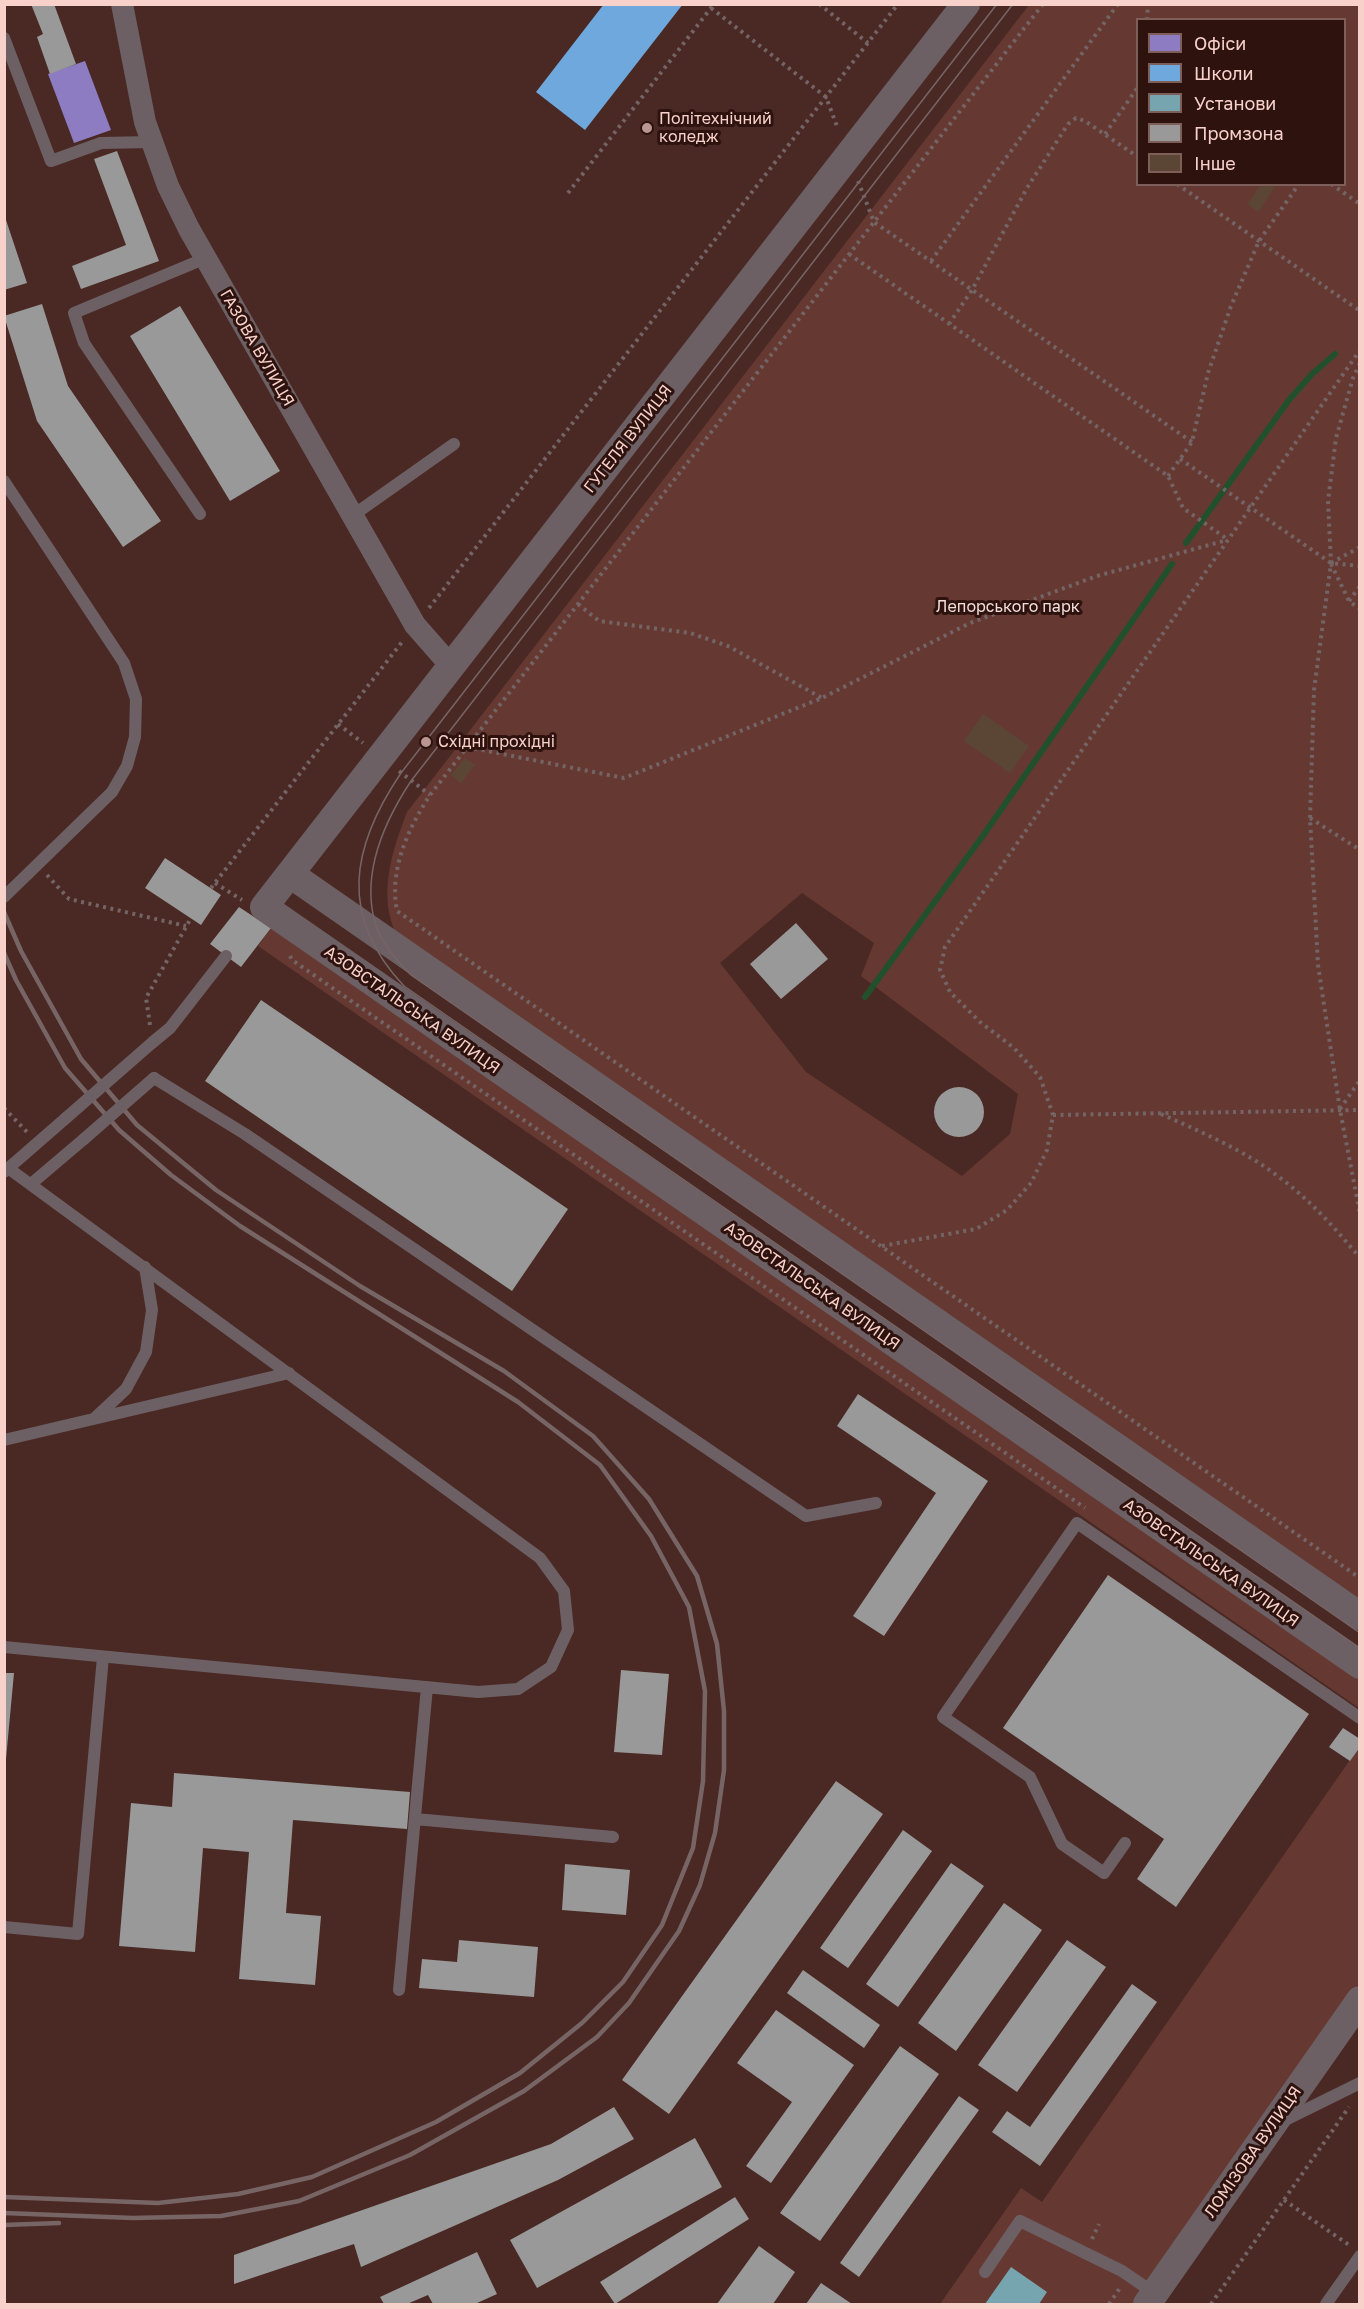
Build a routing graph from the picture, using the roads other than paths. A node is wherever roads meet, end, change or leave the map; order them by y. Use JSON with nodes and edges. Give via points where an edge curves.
{"nodes":[{"id":1,"x":122,"y":4,"type":"edge"},
{"id":2,"x":966,"y":4,"type":"edge"},
{"id":3,"x":4,"y":38,"type":"edge"},
{"id":4,"x":152,"y":142,"type":"junction"},
{"id":5,"x":206,"y":258,"type":"junction"},
{"id":6,"x":454,"y":444,"type":"dead end"},
{"id":7,"x":4,"y":481,"type":"edge"},
{"id":8,"x":200,"y":514,"type":"dead end"},
{"id":9,"x":352,"y":516,"type":"junction"},
{"id":10,"x":451,"y":666,"type":"junction"},
{"id":11,"x":290,"y":874,"type":"junction"},
{"id":12,"x":4,"y":897,"type":"edge"},
{"id":13,"x":260,"y":913,"type":"joint"},
{"id":14,"x":226,"y":956,"type":"dead end"},
{"id":15,"x":6,"y":1170,"type":"edge"},
{"id":16,"x":31,"y":1184,"type":"junction"},
{"id":17,"x":145,"y":1268,"type":"junction"},
{"id":18,"x":289,"y":1373,"type":"junction"},
{"id":19,"x":94,"y":1418,"type":"junction"},
{"id":20,"x":4,"y":1440,"type":"edge"},
{"id":21,"x":876,"y":1503,"type":"dead end"},
{"id":22,"x":1359,"y":1616,"type":"edge"},
{"id":23,"x":4,"y":1647,"type":"edge"},
{"id":24,"x":103,"y":1657,"type":"junction"},
{"id":25,"x":1359,"y":1665,"type":"edge"},
{"id":26,"x":427,"y":1687,"type":"junction"},
{"id":27,"x":1359,"y":1718,"type":"edge"},
{"id":28,"x":415,"y":1819,"type":"junction"},
{"id":29,"x":613,"y":1838,"type":"dead end"},
{"id":30,"x":1125,"y":1843,"type":"dead end"},
{"id":31,"x":4,"y":1927,"type":"edge"},
{"id":32,"x":399,"y":1990,"type":"dead end"},
{"id":33,"x":1359,"y":2000,"type":"edge"},
{"id":34,"x":1350,"y":2027,"type":"edge"},
{"id":35,"x":1359,"y":2083,"type":"edge"},
{"id":36,"x":1270,"y":2128,"type":"junction"},
{"id":37,"x":1359,"y":2256,"type":"edge"},
{"id":38,"x":985,"y":2272,"type":"dead end"},
{"id":39,"x":1151,"y":2299,"type":"edge"},
{"id":40,"x":1326,"y":2304,"type":"edge"}],
"edges":[{"from":1,"to":4,"type":"street","name":"ГАЗОВА ВУЛИЦЯ"},
{"from":2,"to":10,"type":"street","name":"ГУГЕЛЯ ВУЛИЦЯ"},
{"from":3,"to":4,"type":"lane","via":[[51,160],[101,143]]},
{"from":4,"to":5,"type":"street","name":"ГАЗОВА ВУЛИЦЯ","via":[[168,186]]},
{"from":5,"to":8,"type":"lane","via":[[74,314],[84,343]]},
{"from":5,"to":9,"type":"street","name":"ГАЗОВА ВУЛИЦЯ"},
{"from":6,"to":9,"type":"lane"},
{"from":7,"to":12,"type":"lane","via":[[124,663],[136,699],[135,737],[127,766],[112,792]]},
{"from":9,"to":10,"type":"street","name":"ГАЗОВА ВУЛИЦЯ","via":[[415,625]]},
{"from":10,"to":11,"type":"street","name":"ГУГЕЛЯ ВУЛИЦЯ"},
{"from":11,"to":13,"type":"street","name":"ГУГЕЛЯ ВУЛИЦЯ"},
{"from":11,"to":22,"type":"street"},
{"from":13,"to":25,"type":"street","name":"АЗОВСТАЛЬСЬКА ВУЛИЦЯ"},
{"from":14,"to":15,"type":"lane","bridge":true,"via":[[170,1028]]},
{"from":15,"to":16,"type":"lane"},
{"from":16,"to":17,"type":"lane"},
{"from":16,"to":21,"type":"lane","bridge":true,"via":[[154,1078],[255,1140],[806,1516]]},
{"from":17,"to":18,"type":"lane"},
{"from":17,"to":19,"type":"lane","via":[[152,1310],[146,1352],[126,1389]]},
{"from":18,"to":19,"type":"lane"},
{"from":18,"to":26,"type":"lane","via":[[540,1558],[564,1591],[568,1630],[551,1666],[518,1689],[478,1692]]},
{"from":19,"to":20,"type":"lane"},
{"from":23,"to":24,"type":"lane"},
{"from":24,"to":26,"type":"lane"},
{"from":24,"to":31,"type":"lane","via":[[78,1934]]},
{"from":26,"to":28,"type":"lane"},
{"from":27,"to":30,"type":"lane","via":[[1077,1523],[943,1717],[1030,1777],[1062,1844],[1104,1873]]},
{"from":28,"to":29,"type":"lane"},
{"from":28,"to":32,"type":"lane"},
{"from":33,"to":34,"type":"street","name":"ЛОМІЗОВА ВУЛИЦЯ"},
{"from":34,"to":36,"type":"street","name":"ЛОМІЗОВА ВУЛИЦЯ"},
{"from":35,"to":36,"type":"lane"},
{"from":36,"to":39,"type":"street","name":"ЛОМІЗОВА ВУЛИЦЯ"},
{"from":37,"to":40,"type":"lane"},
{"from":38,"to":39,"type":"lane","via":[[1020,2221],[1122,2271]]}]}
